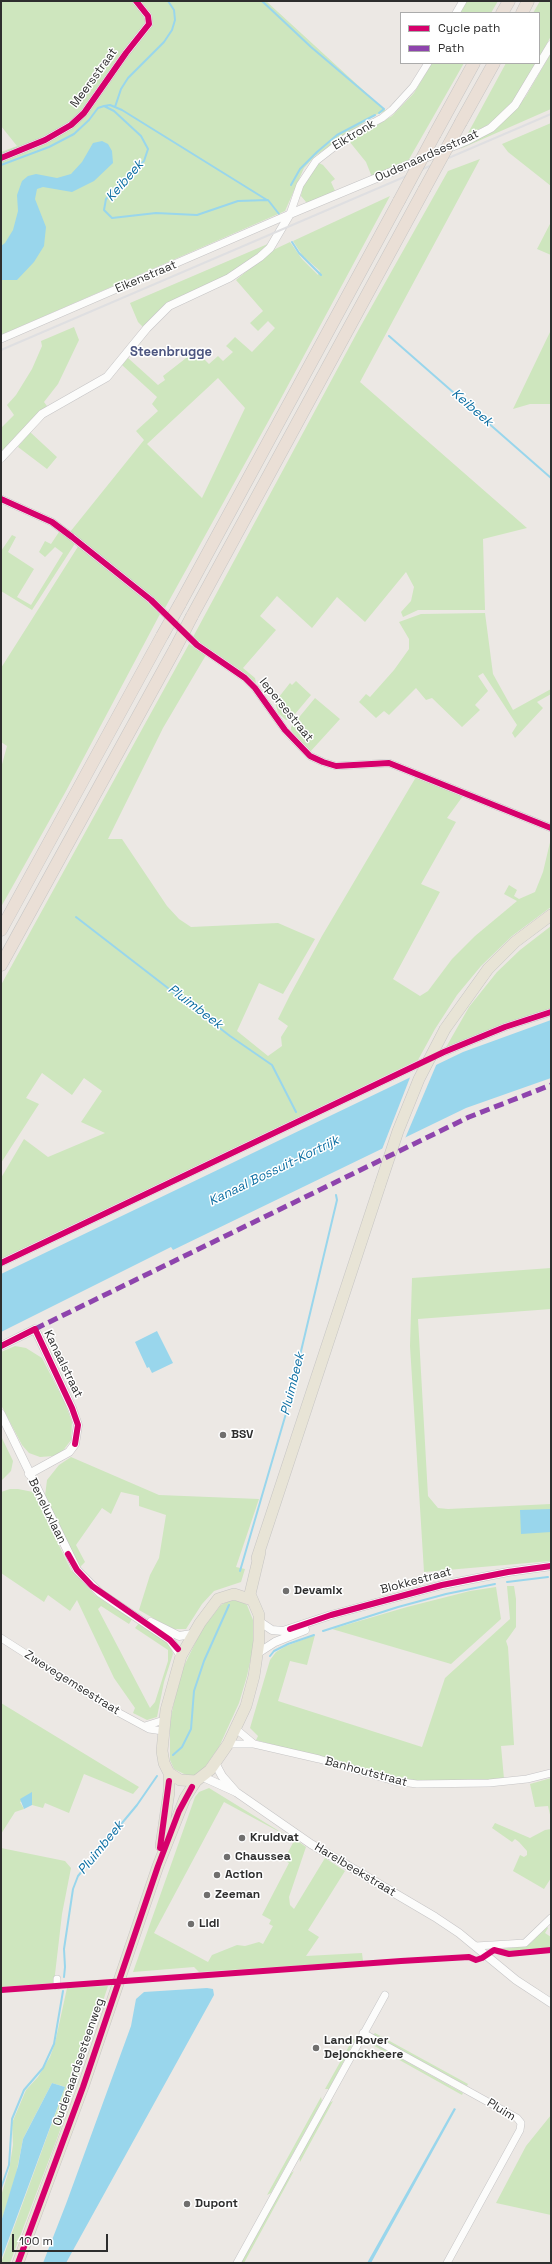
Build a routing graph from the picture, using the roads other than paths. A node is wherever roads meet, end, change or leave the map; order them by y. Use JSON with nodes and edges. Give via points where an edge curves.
{"nodes":[{"id":1,"x":136,"y":1,"type":"edge"},
{"id":2,"x":463,"y":1,"type":"edge"},
{"id":3,"x":509,"y":1,"type":"edge"},
{"id":4,"x":528,"y":1,"type":"edge"},
{"id":5,"x":457,"y":12,"type":"edge"},
{"id":6,"x":503,"y":12,"type":"edge"},
{"id":7,"x":522,"y":12,"type":"edge"},
{"id":8,"x":551,"y":45,"type":"edge"},
{"id":9,"x":427,"y":64,"type":"edge"},
{"id":10,"x":473,"y":64,"type":"edge"},
{"id":11,"x":493,"y":64,"type":"edge"},
{"id":12,"x":540,"y":64,"type":"edge"},
{"id":13,"x":540,"y":64,"type":"edge"},
{"id":14,"x":1,"y":158,"type":"edge"},
{"id":15,"x":290,"y":214,"type":"junction"},
{"id":16,"x":1,"y":339,"type":"edge"},
{"id":17,"x":1,"y":458,"type":"edge"},
{"id":18,"x":1,"y":499,"type":"edge"},
{"id":19,"x":551,"y":828,"type":"edge"},
{"id":20,"x":551,"y":915,"type":"edge"},
{"id":21,"x":1,"y":930,"type":"edge"},
{"id":22,"x":1,"y":965,"type":"edge"},
{"id":23,"x":551,"y":1012,"type":"edge"},
{"id":24,"x":1,"y":1263,"type":"edge"},
{"id":25,"x":1,"y":1346,"type":"edge"},
{"id":26,"x":1,"y":1414,"type":"edge"},
{"id":27,"x":29,"y":1474,"type":"junction"},
{"id":28,"x":260,"y":1552,"type":"junction"},
{"id":29,"x":551,"y":1566,"type":"edge"},
{"id":30,"x":237,"y":1594,"type":"junction"},
{"id":31,"x":252,"y":1600,"type":"junction"},
{"id":32,"x":127,"y":1610,"type":"junction"},
{"id":33,"x":345,"y":1612,"type":"junction"},
{"id":34,"x":260,"y":1622,"type":"junction"},
{"id":35,"x":192,"y":1634,"type":"junction"},
{"id":36,"x":1,"y":1638,"type":"edge"},
{"id":37,"x":258,"y":1653,"type":"junction"},
{"id":38,"x":181,"y":1656,"type":"junction"},
{"id":39,"x":164,"y":1725,"type":"junction"},
{"id":40,"x":144,"y":1726,"type":"junction"},
{"id":41,"x":236,"y":1729,"type":"junction"},
{"id":42,"x":228,"y":1744,"type":"junction"},
{"id":43,"x":254,"y":1744,"type":"junction"},
{"id":44,"x":216,"y":1763,"type":"junction"},
{"id":45,"x":169,"y":1773,"type":"junction"},
{"id":46,"x":551,"y":1773,"type":"edge"},
{"id":47,"x":200,"y":1779,"type":"junction"},
{"id":48,"x":236,"y":1792,"type":"junction"},
{"id":49,"x":158,"y":1866,"type":"junction"},
{"id":50,"x":551,"y":1918,"type":"edge"},
{"id":51,"x":476,"y":1946,"type":"junction"},
{"id":52,"x":384,"y":1994,"type":"dead end"},
{"id":53,"x":551,"y":2003,"type":"edge"},
{"id":54,"x":363,"y":2033,"type":"junction"},
{"id":55,"x":18,"y":2263,"type":"edge"},
{"id":56,"x":237,"y":2263,"type":"edge"},
{"id":57,"x":447,"y":2263,"type":"edge"}],
"edges":[{"from":1,"to":14,"type":"street","name":"Meersstraat","via":[[148,16],[149,24],[84,113],[57,134]]},
{"from":2,"to":5,"type":"street"},
{"from":3,"to":6,"type":"highway"},
{"from":4,"to":7,"type":"highway"},
{"from":8,"to":13,"type":"street","name":"Oudenaardsestraat"},
{"from":9,"to":15,"type":"street","name":"Eiktronk","via":[[413,87],[392,110],[347,137],[316,161],[300,185]]},
{"from":10,"to":21,"type":"highway","bridge":true},
{"from":11,"to":22,"type":"highway","bridge":true},
{"from":12,"to":15,"type":"street","name":"Oudenaardsestraat","via":[[516,105],[490,128],[468,140]]},
{"from":15,"to":16,"type":"street","name":"Eikenstraat"},
{"from":15,"to":17,"type":"street","via":[[274,242],[260,257],[229,278],[169,306],[107,376],[42,414]]},
{"from":18,"to":19,"type":"street","name":"Iepersestraat","via":[[52,522],[150,600],[197,645],[245,678],[285,730],[310,756],[336,766],[389,763]]},
{"from":20,"to":28,"type":"main road","bridge":true,"via":[[515,942],[488,969],[445,1029],[419,1079],[398,1131]]},
{"from":23,"to":24,"type":"street","via":[[505,1027],[444,1052]]},
{"from":25,"to":27,"type":"street","name":"Kanaalstraat","via":[[35,1329],[78,1424],[75,1444],[62,1457]]},
{"from":26,"to":27,"type":"street","name":"Beneluxlaan"},
{"from":27,"to":32,"type":"street","name":"Beneluxlaan","via":[[77,1570],[92,1586]]},
{"from":28,"to":30,"type":"main road","via":[[245,1585]]},
{"from":28,"to":31,"type":"main road","via":[[251,1587]]},
{"from":29,"to":33,"type":"street","name":"Blokkestraat","via":[[442,1585]]},
{"from":30,"to":31,"type":"main road"},
{"from":30,"to":35,"type":"main road","via":[[229,1594],[218,1600]]},
{"from":31,"to":34,"type":"main road"},
{"from":32,"to":35,"type":"street","name":"Beneluxlaan","via":[[174,1634]]},
{"from":32,"to":38,"type":"street","name":"Beneluxlaan","via":[[170,1640]]},
{"from":33,"to":34,"type":"street","name":"Blokkestraat","via":[[283,1631],[272,1630]]},
{"from":33,"to":37,"type":"street","name":"Blokkestraat","via":[[275,1642]]},
{"from":34,"to":37,"type":"main road","name":"Oudenaardsesteenweg"},
{"from":35,"to":38,"type":"main road"},
{"from":36,"to":40,"type":"street","name":"Zwevegemsestraat","via":[[112,1709]]},
{"from":37,"to":41,"type":"main road","name":"Oudenaardsesteenweg","via":[[250,1692]]},
{"from":38,"to":39,"type":"main road","via":[[168,1697]]},
{"from":39,"to":40,"type":"street"},
{"from":39,"to":40,"type":"street","name":"Zwevegemsestraat","via":[[155,1730]]},
{"from":39,"to":45,"type":"main road","via":[[162,1756]]},
{"from":41,"to":42,"type":"main road","name":"Oudenaardsesteenweg"},
{"from":41,"to":43,"type":"street","name":"Banhoutstraat"},
{"from":42,"to":43,"type":"street","name":"Banhoutstraat"},
{"from":42,"to":44,"type":"main road","name":"Oudenaardsesteenweg"},
{"from":43,"to":46,"type":"street","name":"Banhoutstraat","via":[[319,1759],[394,1781],[417,1784],[489,1783],[535,1778]]},
{"from":44,"to":47,"type":"main road","name":"Oudenaardsesteenweg"},
{"from":44,"to":48,"type":"street","name":"Harelbeekstraat","via":[[222,1776]]},
{"from":45,"to":47,"type":"main road","via":[[180,1780]]},
{"from":45,"to":49,"type":"main road","name":"Oudenaardsesteenweg","via":[[169,1792]]},
{"from":47,"to":48,"type":"street","name":"Harelbeekstraat"},
{"from":47,"to":49,"type":"main road","name":"Oudenaardsesteenweg","via":[[185,1798]]},
{"from":48,"to":51,"type":"street","name":"Harelbeekstraat","via":[[311,1844],[435,1917]]},
{"from":49,"to":55,"type":"main road","name":"Oudenaardsesteenweg","via":[[72,2116]]},
{"from":50,"to":51,"type":"street","via":[[525,1943]]},
{"from":51,"to":53,"type":"street","name":"Harelbeekstraat","via":[[516,1980]]},
{"from":52,"to":54,"type":"street"},
{"from":54,"to":56,"type":"street"},
{"from":54,"to":57,"type":"street","name":"Pluim","via":[[517,2118],[520,2123],[520,2130]]}]}
